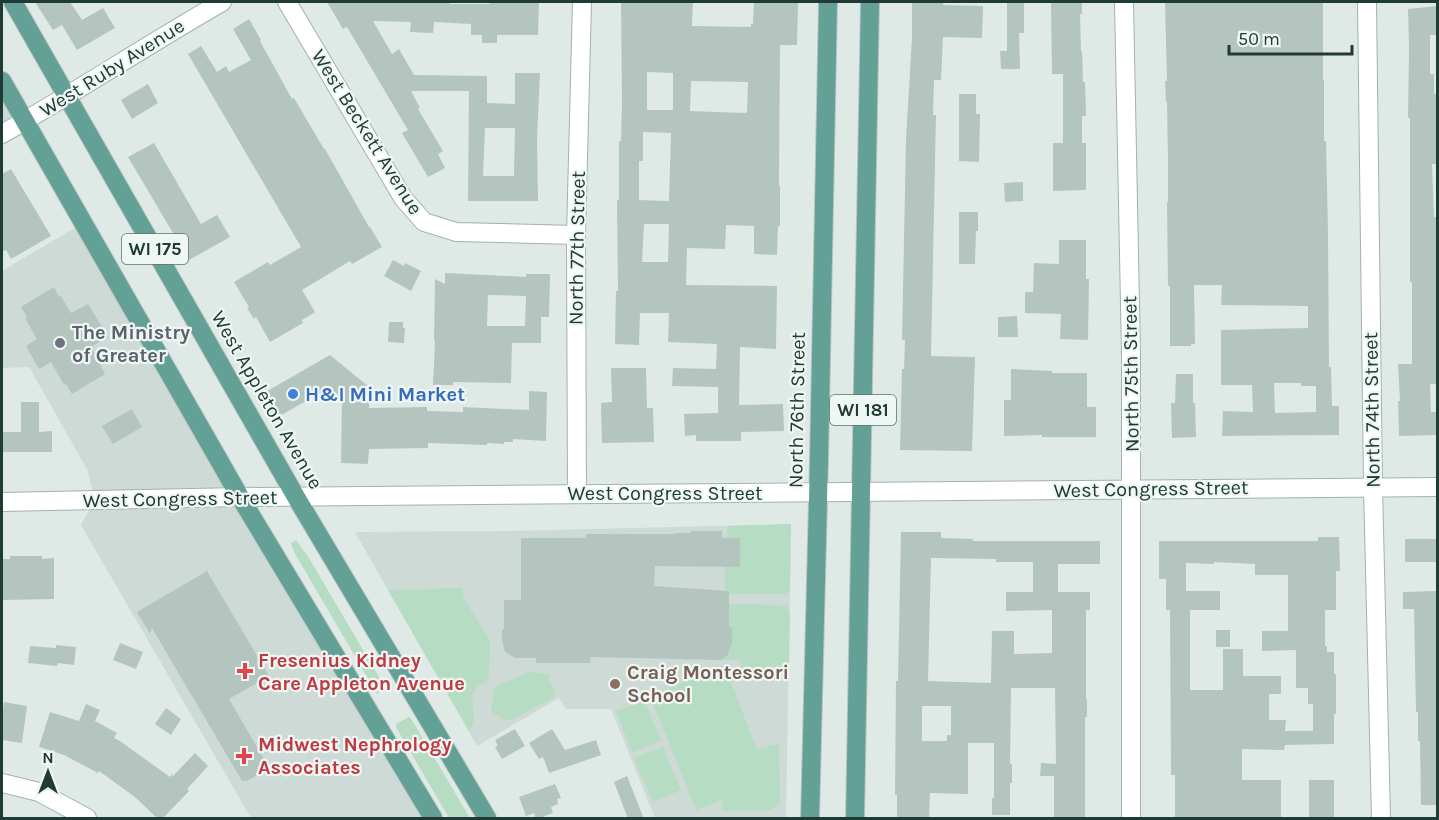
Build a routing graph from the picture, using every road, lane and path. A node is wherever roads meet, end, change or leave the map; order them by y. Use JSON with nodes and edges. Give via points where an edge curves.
{"nodes":[{"id":1,"x":13,"y":2,"type":"edge"},
{"id":2,"x":222,"y":2,"type":"edge"},
{"id":3,"x":287,"y":2,"type":"edge"},
{"id":4,"x":582,"y":2,"type":"edge"},
{"id":5,"x":828,"y":2,"type":"edge"},
{"id":6,"x":870,"y":2,"type":"edge"},
{"id":7,"x":1124,"y":2,"type":"edge"},
{"id":8,"x":1367,"y":2,"type":"edge"},
{"id":9,"x":2,"y":81,"type":"edge"},
{"id":10,"x":68,"y":96,"type":"junction"},
{"id":11,"x":25,"y":121,"type":"junction"},
{"id":12,"x":2,"y":134,"type":"edge"},
{"id":13,"x":576,"y":235,"type":"junction"},
{"id":14,"x":1373,"y":487,"type":"junction"},
{"id":15,"x":1437,"y":487,"type":"edge"},
{"id":16,"x":1132,"y":489,"type":"junction"},
{"id":17,"x":818,"y":492,"type":"junction"},
{"id":18,"x":861,"y":492,"type":"junction"},
{"id":19,"x":577,"y":494,"type":"junction"},
{"id":20,"x":240,"y":496,"type":"junction"},
{"id":21,"x":296,"y":497,"type":"junction"},
{"id":22,"x":2,"y":502,"type":"edge"},
{"id":23,"x":2,"y":783,"type":"edge"},
{"id":24,"x":87,"y":819,"type":"edge"},
{"id":25,"x":433,"y":819,"type":"edge"},
{"id":26,"x":487,"y":819,"type":"edge"},
{"id":27,"x":810,"y":819,"type":"edge"},
{"id":28,"x":855,"y":819,"type":"edge"},
{"id":29,"x":1131,"y":819,"type":"edge"},
{"id":30,"x":1381,"y":819,"type":"edge"}],
"edges":[{"from":1,"to":10,"type":"main road","name":"West Appleton Avenue","number":"WI 175"},
{"from":2,"to":10,"type":"street","name":"West Ruby Avenue"},
{"from":3,"to":13,"type":"street","name":"West Beckett Avenue","via":[[403,198],[424,222],[456,232]]},
{"from":4,"to":13,"type":"street","name":"North 77th Street"},
{"from":5,"to":17,"type":"main road","name":"North 76th Street","number":"WI 181"},
{"from":6,"to":18,"type":"main road","number":"WI 181"},
{"from":7,"to":16,"type":"street","name":"North 75th Street"},
{"from":8,"to":14,"type":"street","name":"North 74th Street"},
{"from":9,"to":11,"type":"main road","number":"WI 175"},
{"from":10,"to":11,"type":"street","name":"West Ruby Avenue"},
{"from":10,"to":21,"type":"main road","name":"West Appleton Avenue","number":"WI 175"},
{"from":11,"to":12,"type":"street","name":"West Ruby Avenue"},
{"from":11,"to":20,"type":"main road","number":"WI 175"},
{"from":13,"to":19,"type":"street","name":"North 77th Street"},
{"from":14,"to":15,"type":"street","name":"West Congress Street"},
{"from":14,"to":16,"type":"street","name":"West Congress Street"},
{"from":14,"to":30,"type":"street","name":"North 74th Street"},
{"from":16,"to":18,"type":"street","name":"West Congress Street"},
{"from":16,"to":29,"type":"street","name":"North 75th Street"},
{"from":17,"to":18,"type":"street","name":"West Congress Street"},
{"from":17,"to":19,"type":"street","name":"West Congress Street"},
{"from":17,"to":27,"type":"main road","name":"North 76th Street","number":"WI 181"},
{"from":18,"to":28,"type":"main road","number":"WI 181"},
{"from":19,"to":21,"type":"street","name":"West Congress Street"},
{"from":20,"to":21,"type":"street","name":"West Congress Street"},
{"from":20,"to":22,"type":"street","name":"West Congress Street"},
{"from":20,"to":25,"type":"main road","number":"WI 175"},
{"from":21,"to":26,"type":"main road","name":"West Appleton Avenue","number":"WI 175"},
{"from":23,"to":24,"type":"street","via":[[39,792]]}]}
